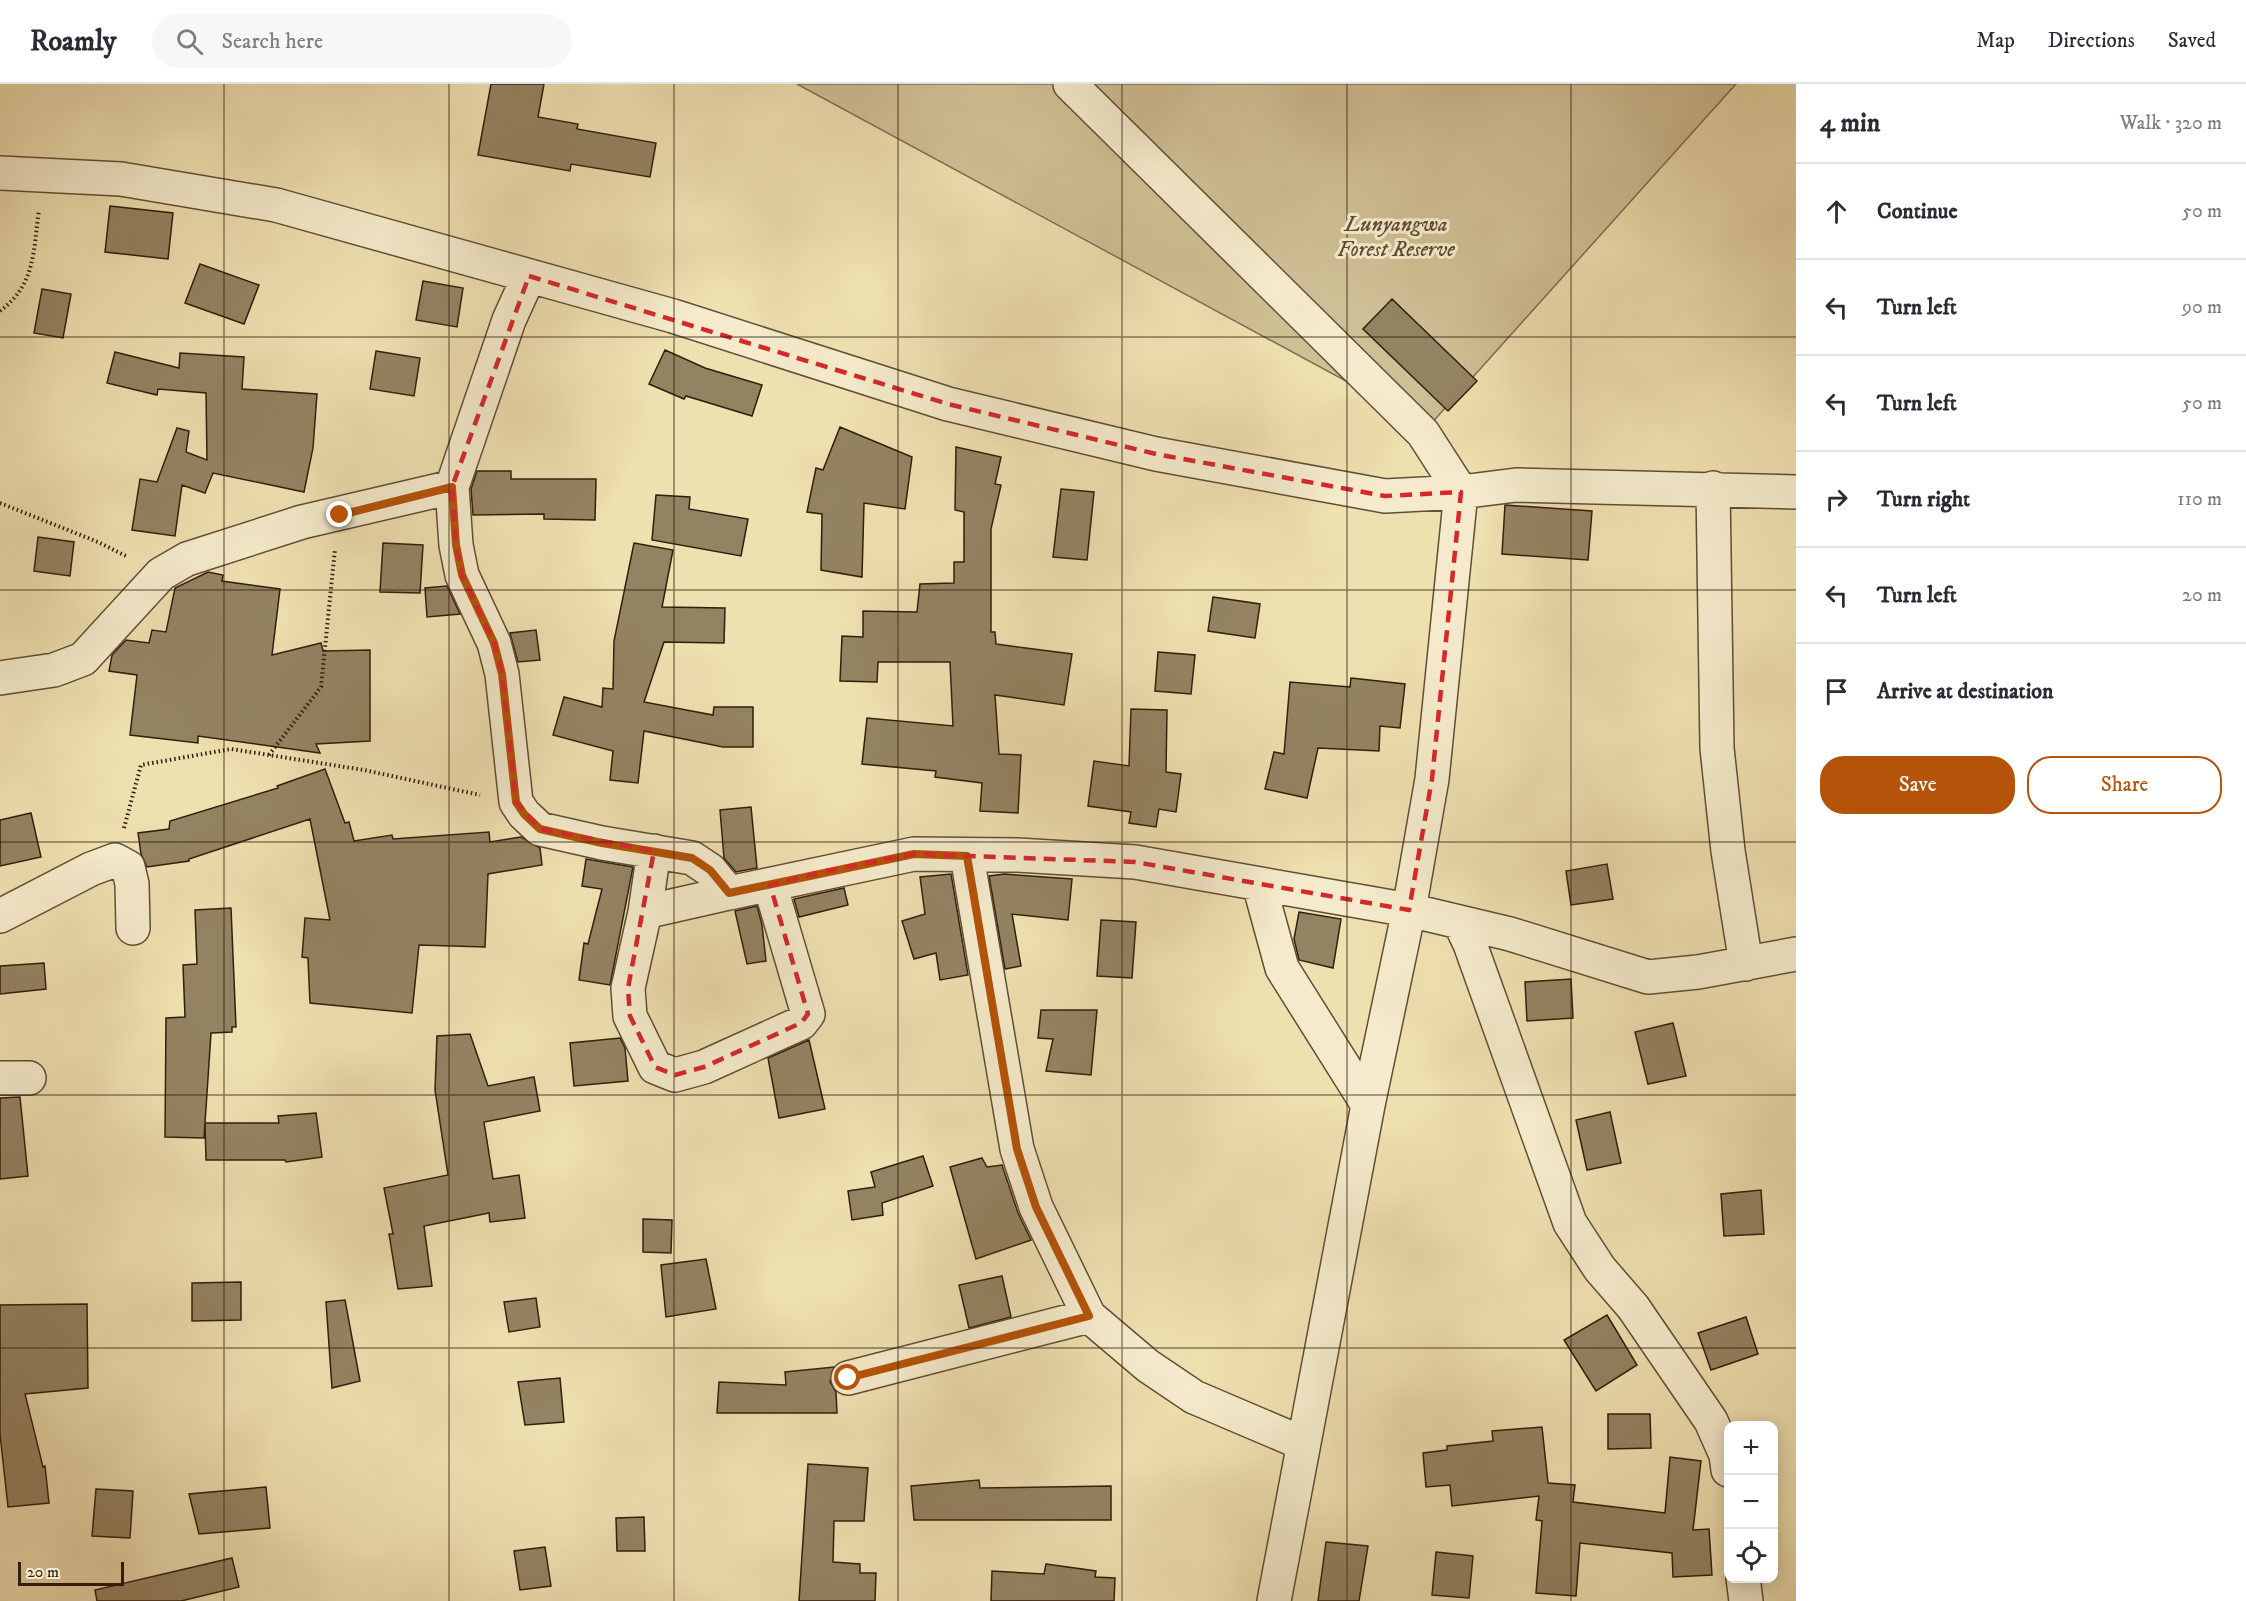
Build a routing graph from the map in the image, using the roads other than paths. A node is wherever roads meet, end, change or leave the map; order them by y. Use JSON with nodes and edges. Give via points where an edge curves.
{"nodes":[{"id":1,"x":1070,"y":84,"type":"edge"},
{"id":2,"x":0,"y":173,"type":"edge"},
{"id":3,"x":529,"y":276,"type":"junction"},
{"id":4,"x":452,"y":487,"type":"junction"},
{"id":5,"x":1713,"y":488,"type":"junction"},
{"id":6,"x":1461,"y":492,"type":"junction"},
{"id":7,"x":1796,"y":492,"type":"edge"},
{"id":8,"x":0,"y":678,"type":"edge"},
{"id":9,"x":654,"y":851,"type":"junction"},
{"id":10,"x":967,"y":856,"type":"junction"},
{"id":11,"x":1259,"y":884,"type":"junction"},
{"id":12,"x":770,"y":885,"type":"junction"},
{"id":13,"x":729,"y":893,"type":"junction"},
{"id":14,"x":1409,"y":910,"type":"junction"},
{"id":15,"x":645,"y":912,"type":"junction"},
{"id":16,"x":0,"y":916,"type":"edge"},
{"id":17,"x":1460,"y":923,"type":"junction"},
{"id":18,"x":133,"y":928,"type":"dead end"},
{"id":19,"x":1796,"y":954,"type":"edge"},
{"id":20,"x":1746,"y":964,"type":"junction"},
{"id":21,"x":1368,"y":1105,"type":"junction"},
{"id":22,"x":1089,"y":1316,"type":"junction"},
{"id":23,"x":848,"y":1378,"type":"dead end"},
{"id":24,"x":1302,"y":1443,"type":"junction"},
{"id":25,"x":1724,"y":1450,"type":"edge"},
{"id":26,"x":1744,"y":1583,"type":"edge"},
{"id":27,"x":1274,"y":1601,"type":"edge"},
{"id":28,"x":1746,"y":1601,"type":"edge"}],
"edges":[{"from":1,"to":6,"type":"street","via":[[1423,434]]},
{"from":2,"to":3,"type":"street","via":[[121,179],[276,205]]},
{"from":3,"to":4,"type":"street","via":[[505,330]]},
{"from":3,"to":6,"type":"street","via":[[672,316],[948,404],[1156,454],[1385,496]]},
{"from":4,"to":8,"type":"street","via":[[302,522],[187,559],[161,574],[83,659],[54,670]]},
{"from":4,"to":9,"type":"street","via":[[462,575],[485,622],[502,674],[516,802],[540,829]]},
{"from":5,"to":6,"type":"street","via":[[1516,485]]},
{"from":5,"to":7,"type":"street"},
{"from":5,"to":20,"type":"street","via":[[1717,748]]},
{"from":6,"to":14,"type":"street","via":[[1432,779]]},
{"from":9,"to":13,"type":"street","via":[[692,858],[710,870]]},
{"from":9,"to":15,"type":"street"},
{"from":10,"to":11,"type":"street","via":[[1135,862]]},
{"from":10,"to":12,"type":"street","via":[[914,854]]},
{"from":10,"to":22,"type":"street","via":[[1017,1149],[1036,1207]]},
{"from":11,"to":14,"type":"street"},
{"from":11,"to":21,"type":"street","via":[[1282,968]]},
{"from":12,"to":13,"type":"street"},
{"from":12,"to":15,"type":"street","via":[[808,1014],[801,1023],[715,1062],[675,1075],[655,1067],[630,1016],[628,988]]},
{"from":13,"to":15,"type":"street"},
{"from":14,"to":17,"type":"street"},
{"from":14,"to":21,"type":"street"},
{"from":16,"to":18,"type":"street","via":[[91,868],[115,860],[128,867]]},
{"from":17,"to":20,"type":"street","via":[[1521,937],[1648,977]]},
{"from":17,"to":25,"type":"street","via":[[1474,952],[1570,1223],[1711,1421]]},
{"from":19,"to":20,"type":"street"},
{"from":21,"to":24,"type":"street","via":[[1319,1373]]},
{"from":22,"to":23,"type":"street"},
{"from":22,"to":24,"type":"street","via":[[1148,1366],[1194,1397]]},
{"from":24,"to":27,"type":"street"},
{"from":26,"to":28,"type":"street"}]}
